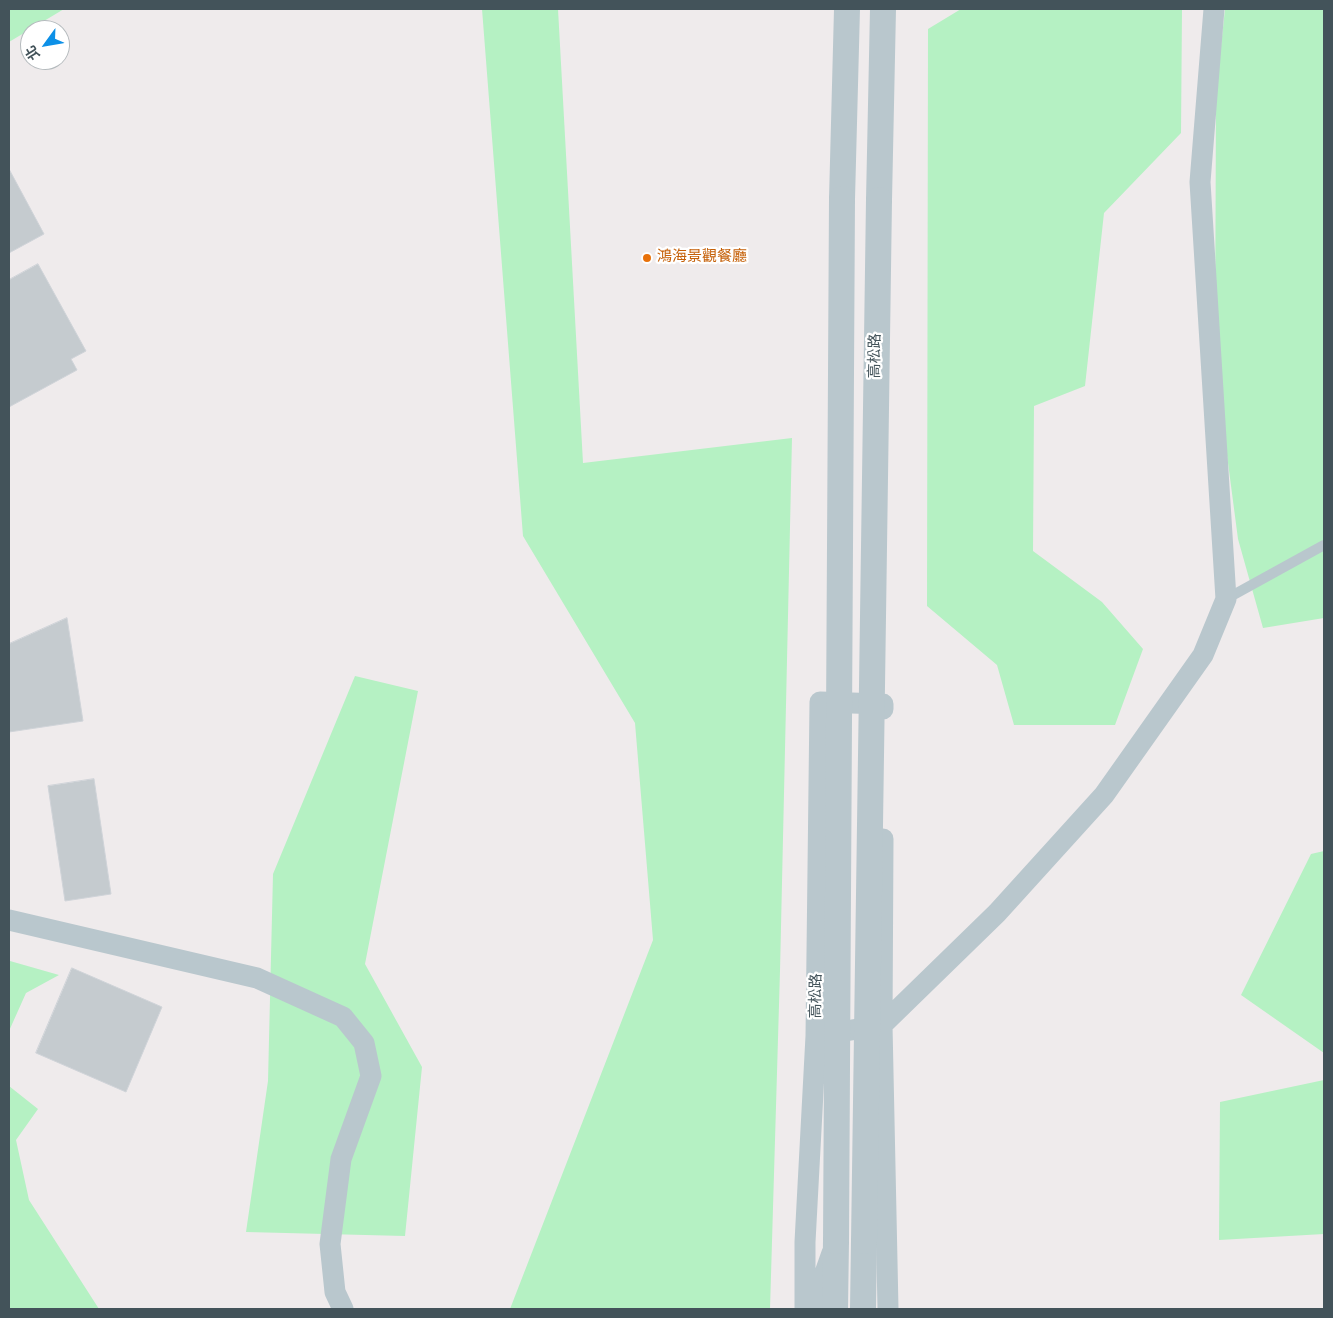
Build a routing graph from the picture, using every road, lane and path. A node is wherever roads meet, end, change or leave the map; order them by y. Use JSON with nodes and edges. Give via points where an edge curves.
{"nodes":[{"id":1,"x":846,"y":9,"type":"edge"},
{"id":2,"x":883,"y":9,"type":"edge"},
{"id":3,"x":1214,"y":9,"type":"edge"},
{"id":4,"x":1324,"y":545,"type":"edge"},
{"id":5,"x":1226,"y":599,"type":"junction"},
{"id":6,"x":9,"y":920,"type":"edge"},
{"id":7,"x":882,"y":1025,"type":"junction"},
{"id":8,"x":816,"y":1036,"type":"junction"},
{"id":9,"x":836,"y":1241,"type":"junction"},
{"id":10,"x":864,"y":1241,"type":"junction"},
{"id":11,"x":343,"y":1309,"type":"edge"},
{"id":12,"x":805,"y":1309,"type":"edge"},
{"id":13,"x":820,"y":1309,"type":"edge"},
{"id":14,"x":835,"y":1309,"type":"edge"},
{"id":15,"x":863,"y":1309,"type":"edge"},
{"id":16,"x":872,"y":1309,"type":"edge"},
{"id":17,"x":888,"y":1309,"type":"edge"}],
"edges":[{"from":1,"to":9,"type":"street","name":"高松路","bridge":true},
{"from":2,"to":10,"type":"street","name":"高松路","bridge":true},
{"from":3,"to":5,"type":"street","via":[[1200,182]]},
{"from":4,"to":5,"type":"lane"},
{"from":5,"to":7,"type":"street","via":[[1203,655],[1104,794],[997,913]]},
{"from":6,"to":11,"type":"street","via":[[257,978],[343,1017],[364,1043],[371,1076],[342,1159],[330,1244],[335,1292]]},
{"from":7,"to":8,"type":"street"},
{"from":7,"to":8,"type":"street","name":"高松路","via":[[883,704],[820,702]]},
{"from":7,"to":17,"type":"street","name":"高松路"},
{"from":8,"to":12,"type":"street","name":"高松路"},
{"from":9,"to":13,"type":"street","via":[[820,1287]]},
{"from":9,"to":14,"type":"street","name":"高松路"},
{"from":10,"to":15,"type":"street","name":"高松路"},
{"from":10,"to":16,"type":"street","via":[[872,1287]]}]}
